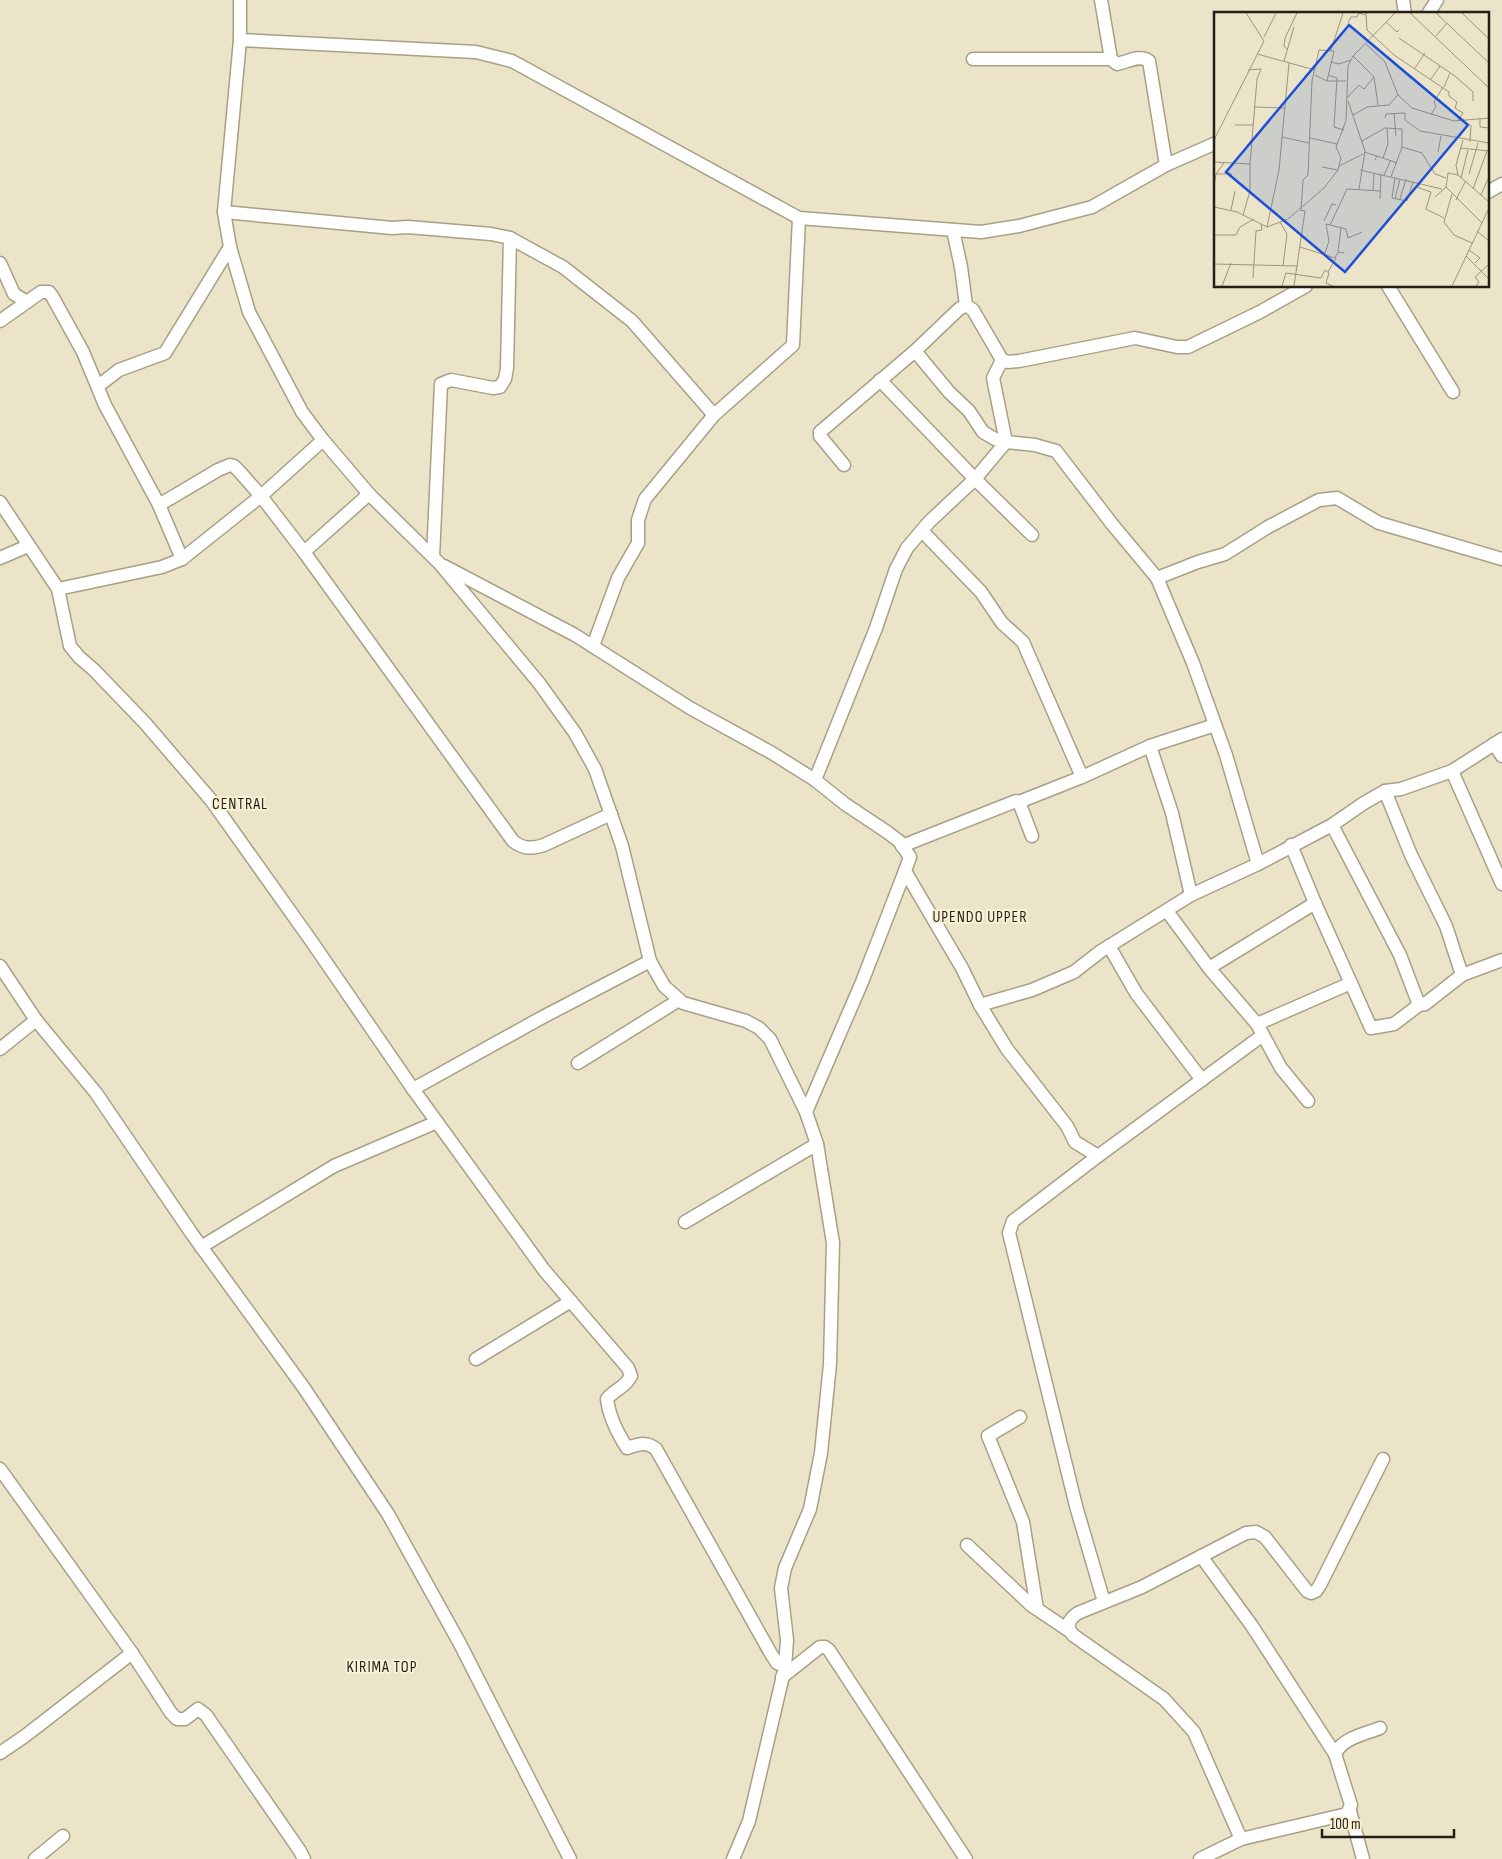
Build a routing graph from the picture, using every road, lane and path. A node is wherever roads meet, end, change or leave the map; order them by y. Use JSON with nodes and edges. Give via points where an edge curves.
{"nodes":[{"id":1,"x":240,"y":0,"type":"edge"},
{"id":2,"x":1101,"y":0,"type":"edge"},
{"id":3,"x":1438,"y":0,"type":"edge"},
{"id":4,"x":1429,"y":12,"type":"edge"},
{"id":5,"x":240,"y":40,"type":"junction"},
{"id":6,"x":973,"y":59,"type":"dead end"},
{"id":7,"x":1111,"y":59,"type":"junction"},
{"id":8,"x":1214,"y":144,"type":"edge"},
{"id":9,"x":1166,"y":166,"type":"junction"},
{"id":10,"x":1502,"y":184,"type":"edge"},
{"id":11,"x":1490,"y":191,"type":"edge"},
{"id":12,"x":224,"y":212,"type":"junction"},
{"id":13,"x":799,"y":218,"type":"junction"},
{"id":14,"x":952,"y":230,"type":"junction"},
{"id":15,"x":510,"y":238,"type":"junction"},
{"id":16,"x":230,"y":247,"type":"junction"},
{"id":17,"x":0,"y":263,"type":"edge"},
{"id":18,"x":1302,"y":288,"type":"edge"},
{"id":19,"x":1389,"y":288,"type":"edge"},
{"id":20,"x":27,"y":302,"type":"junction"},
{"id":21,"x":966,"y":305,"type":"junction"},
{"id":22,"x":0,"y":321,"type":"edge"},
{"id":23,"x":915,"y":351,"type":"junction"},
{"id":24,"x":1002,"y":360,"type":"junction"},
{"id":25,"x":880,"y":380,"type":"junction"},
{"id":26,"x":97,"y":383,"type":"junction"},
{"id":27,"x":1453,"y":392,"type":"dead end"},
{"id":28,"x":714,"y":415,"type":"junction"},
{"id":29,"x":322,"y":440,"type":"junction"},
{"id":30,"x":1006,"y":442,"type":"junction"},
{"id":31,"x":844,"y":464,"type":"dead end"},
{"id":32,"x":975,"y":479,"type":"junction"},
{"id":33,"x":369,"y":494,"type":"junction"},
{"id":34,"x":261,"y":496,"type":"junction"},
{"id":35,"x":0,"y":502,"type":"edge"},
{"id":36,"x":160,"y":506,"type":"junction"},
{"id":37,"x":922,"y":531,"type":"junction"},
{"id":38,"x":1032,"y":535,"type":"dead end"},
{"id":39,"x":28,"y":546,"type":"junction"},
{"id":40,"x":304,"y":552,"type":"junction"},
{"id":41,"x":0,"y":558,"type":"edge"},
{"id":42,"x":182,"y":559,"type":"junction"},
{"id":43,"x":1502,"y":559,"type":"edge"},
{"id":44,"x":436,"y":560,"type":"junction"},
{"id":45,"x":1157,"y":578,"type":"junction"},
{"id":46,"x":58,"y":589,"type":"junction"},
{"id":47,"x":593,"y":646,"type":"junction"},
{"id":48,"x":1215,"y":725,"type":"junction"},
{"id":49,"x":1498,"y":742,"type":"edge"},
{"id":50,"x":1150,"y":746,"type":"junction"},
{"id":51,"x":1502,"y":756,"type":"edge"},
{"id":52,"x":1452,"y":771,"type":"junction"},
{"id":53,"x":1082,"y":777,"type":"junction"},
{"id":54,"x":815,"y":780,"type":"junction"},
{"id":55,"x":1385,"y":791,"type":"junction"},
{"id":56,"x":1019,"y":802,"type":"junction"},
{"id":57,"x":611,"y":814,"type":"junction"},
{"id":58,"x":1332,"y":825,"type":"junction"},
{"id":59,"x":1032,"y":836,"type":"dead end"},
{"id":60,"x":1291,"y":845,"type":"junction"},
{"id":61,"x":902,"y":846,"type":"junction"},
{"id":62,"x":1258,"y":864,"type":"junction"},
{"id":63,"x":906,"y":871,"type":"junction"},
{"id":64,"x":1502,"y":884,"type":"edge"},
{"id":65,"x":1191,"y":895,"type":"junction"},
{"id":66,"x":1315,"y":903,"type":"junction"},
{"id":67,"x":1167,"y":911,"type":"junction"},
{"id":68,"x":1109,"y":946,"type":"junction"},
{"id":69,"x":1502,"y":960,"type":"edge"},
{"id":70,"x":650,"y":961,"type":"junction"},
{"id":71,"x":0,"y":966,"type":"edge"},
{"id":72,"x":1209,"y":968,"type":"junction"},
{"id":73,"x":1462,"y":975,"type":"junction"},
{"id":74,"x":1351,"y":983,"type":"junction"},
{"id":75,"x":679,"y":1000,"type":"junction"},
{"id":76,"x":980,"y":1005,"type":"junction"},
{"id":77,"x":1419,"y":1005,"type":"junction"},
{"id":78,"x":36,"y":1020,"type":"junction"},
{"id":79,"x":1260,"y":1030,"type":"junction"},
{"id":80,"x":0,"y":1050,"type":"edge"},
{"id":81,"x":578,"y":1063,"type":"dead end"},
{"id":82,"x":1202,"y":1080,"type":"junction"},
{"id":83,"x":413,"y":1089,"type":"junction"},
{"id":84,"x":1308,"y":1101,"type":"dead end"},
{"id":85,"x":806,"y":1112,"type":"junction"},
{"id":86,"x":437,"y":1122,"type":"junction"},
{"id":87,"x":817,"y":1144,"type":"junction"},
{"id":88,"x":1098,"y":1156,"type":"junction"},
{"id":89,"x":685,"y":1222,"type":"dead end"},
{"id":90,"x":201,"y":1247,"type":"junction"},
{"id":91,"x":571,"y":1301,"type":"junction"},
{"id":92,"x":476,"y":1358,"type":"dead end"},
{"id":93,"x":1020,"y":1418,"type":"dead end"},
{"id":94,"x":1384,"y":1459,"type":"dead end"},
{"id":95,"x":0,"y":1469,"type":"edge"},
{"id":96,"x":967,"y":1544,"type":"dead end"},
{"id":97,"x":1201,"y":1556,"type":"junction"},
{"id":98,"x":1104,"y":1602,"type":"junction"},
{"id":99,"x":1037,"y":1609,"type":"junction"},
{"id":100,"x":1068,"y":1630,"type":"junction"},
{"id":101,"x":132,"y":1653,"type":"junction"},
{"id":102,"x":783,"y":1672,"type":"junction"},
{"id":103,"x":1380,"y":1728,"type":"dead end"},
{"id":104,"x":0,"y":1753,"type":"edge"},
{"id":105,"x":1335,"y":1754,"type":"junction"},
{"id":106,"x":1350,"y":1811,"type":"junction"},
{"id":107,"x":63,"y":1836,"type":"dead end"},
{"id":108,"x":1241,"y":1838,"type":"junction"},
{"id":109,"x":35,"y":1859,"type":"edge"},
{"id":110,"x":304,"y":1859,"type":"edge"},
{"id":111,"x":570,"y":1859,"type":"edge"},
{"id":112,"x":733,"y":1859,"type":"edge"},
{"id":113,"x":966,"y":1859,"type":"edge"},
{"id":114,"x":1200,"y":1859,"type":"edge"},
{"id":115,"x":1363,"y":1859,"type":"edge"}],
"edges":[{"from":1,"to":5,"type":"street"},
{"from":2,"to":7,"type":"street"},
{"from":3,"to":4,"type":"street"},
{"from":5,"to":12,"type":"street"},
{"from":5,"to":13,"type":"street","via":[[476,52],[512,61]]},
{"from":6,"to":7,"type":"street"},
{"from":7,"to":9,"type":"street","via":[[1117,64],[1140,58],[1149,61]]},
{"from":8,"to":9,"type":"street"},
{"from":9,"to":14,"type":"street","via":[[1092,207],[981,232]]},
{"from":10,"to":11,"type":"street"},
{"from":12,"to":15,"type":"street"},
{"from":12,"to":16,"type":"street"},
{"from":13,"to":14,"type":"street"},
{"from":13,"to":28,"type":"street","via":[[794,343]]},
{"from":14,"to":21,"type":"street"},
{"from":15,"to":28,"type":"street","via":[[562,267],[632,322]]},
{"from":15,"to":44,"type":"street","via":[[504,384],[493,388],[451,380],[441,384]]},
{"from":16,"to":26,"type":"street","via":[[166,353],[119,370],[102,383]]},
{"from":16,"to":29,"type":"street","via":[[249,312],[302,412]]},
{"from":17,"to":20,"type":"street","via":[[14,294]]},
{"from":18,"to":24,"type":"street","via":[[1188,347],[1135,338],[1019,361]]},
{"from":19,"to":27,"type":"street"},
{"from":20,"to":22,"type":"street"},
{"from":20,"to":26,"type":"street","via":[[41,292],[49,292]]},
{"from":21,"to":23,"type":"street"},
{"from":21,"to":24,"type":"street","via":[[973,310]]},
{"from":23,"to":25,"type":"street"},
{"from":23,"to":30,"type":"street","via":[[969,411],[982,432]]},
{"from":24,"to":30,"type":"street","via":[[994,378]]},
{"from":25,"to":31,"type":"street","via":[[820,432],[823,441]]},
{"from":25,"to":32,"type":"street"},
{"from":26,"to":36,"type":"street","via":[[105,405]]},
{"from":28,"to":47,"type":"street","via":[[645,499],[638,520],[638,543],[618,578]]},
{"from":29,"to":33,"type":"street"},
{"from":29,"to":34,"type":"street"},
{"from":30,"to":32,"type":"street"},
{"from":30,"to":45,"type":"street","via":[[1056,451]]},
{"from":32,"to":37,"type":"street"},
{"from":32,"to":38,"type":"street"},
{"from":33,"to":40,"type":"street"},
{"from":33,"to":44,"type":"street"},
{"from":34,"to":36,"type":"street","via":[[230,465]]},
{"from":34,"to":40,"type":"street"},
{"from":34,"to":42,"type":"street"},
{"from":35,"to":39,"type":"street"},
{"from":36,"to":42,"type":"street"},
{"from":37,"to":53,"type":"street","via":[[981,592],[1002,623],[1023,642]]},
{"from":37,"to":54,"type":"street","via":[[907,548],[896,569]]},
{"from":39,"to":41,"type":"street"},
{"from":39,"to":46,"type":"street"},
{"from":40,"to":57,"type":"street","via":[[513,841],[522,847],[536,848]]},
{"from":42,"to":46,"type":"street","via":[[162,567]]},
{"from":43,"to":45,"type":"street","via":[[1379,524],[1336,498],[1330,498],[1319,500],[1268,527],[1225,554]]},
{"from":44,"to":47,"type":"street"},
{"from":44,"to":57,"type":"street","via":[[539,683],[575,733],[595,769]]},
{"from":45,"to":48,"type":"street"},
{"from":46,"to":83,"type":"street","via":[[73,651],[145,723],[211,800]]},
{"from":47,"to":54,"type":"street","via":[[690,708]]},
{"from":48,"to":50,"type":"street"},
{"from":48,"to":62,"type":"street"},
{"from":49,"to":51,"type":"street"},
{"from":49,"to":52,"type":"street"},
{"from":50,"to":53,"type":"street"},
{"from":50,"to":65,"type":"street","via":[[1172,813]]},
{"from":52,"to":55,"type":"street","via":[[1401,789]]},
{"from":52,"to":64,"type":"street"},
{"from":53,"to":56,"type":"street"},
{"from":54,"to":61,"type":"street"},
{"from":55,"to":58,"type":"street"},
{"from":55,"to":73,"type":"street","via":[[1446,926]]},
{"from":56,"to":59,"type":"street"},
{"from":56,"to":61,"type":"street"},
{"from":57,"to":70,"type":"street"},
{"from":58,"to":60,"type":"street"},
{"from":58,"to":77,"type":"street","via":[[1400,955]]},
{"from":60,"to":62,"type":"street"},
{"from":60,"to":66,"type":"street"},
{"from":61,"to":63,"type":"street","via":[[910,857]]},
{"from":62,"to":65,"type":"street"},
{"from":63,"to":76,"type":"street"},
{"from":63,"to":85,"type":"street"},
{"from":65,"to":67,"type":"street"},
{"from":66,"to":72,"type":"street"},
{"from":66,"to":74,"type":"street"},
{"from":67,"to":68,"type":"street"},
{"from":67,"to":72,"type":"street"},
{"from":68,"to":76,"type":"street","via":[[1074,972],[1032,990]]},
{"from":68,"to":82,"type":"street","via":[[1136,993]]},
{"from":69,"to":73,"type":"street"},
{"from":70,"to":75,"type":"street","via":[[664,986]]},
{"from":70,"to":83,"type":"street"},
{"from":71,"to":78,"type":"street"},
{"from":72,"to":79,"type":"street"},
{"from":73,"to":77,"type":"street"},
{"from":74,"to":77,"type":"street","via":[[1371,1028],[1394,1024]]},
{"from":74,"to":79,"type":"street"},
{"from":75,"to":81,"type":"street"},
{"from":75,"to":85,"type":"street","via":[[759,1028],[770,1039]]},
{"from":76,"to":88,"type":"street","via":[[1007,1049],[1067,1126],[1075,1142]]},
{"from":78,"to":80,"type":"street"},
{"from":78,"to":90,"type":"street","via":[[96,1093]]},
{"from":79,"to":82,"type":"street"},
{"from":79,"to":84,"type":"street","via":[[1281,1068]]},
{"from":82,"to":88,"type":"street"},
{"from":83,"to":86,"type":"street"},
{"from":85,"to":87,"type":"street"},
{"from":86,"to":90,"type":"street","via":[[334,1166]]},
{"from":86,"to":91,"type":"street","via":[[544,1270]]},
{"from":87,"to":89,"type":"street"},
{"from":87,"to":102,"type":"street","via":[[833,1243],[830,1364],[821,1454],[810,1509],[785,1568],[781,1588],[787,1640]]},
{"from":88,"to":98,"type":"street","via":[[1013,1221],[1009,1233],[1076,1506]]},
{"from":90,"to":111,"type":"street","via":[[304,1388],[388,1514],[459,1642]]},
{"from":91,"to":92,"type":"street"},
{"from":91,"to":102,"type":"street","via":[[617,1354],[631,1376],[629,1382],[608,1399],[608,1409],[621,1439],[627,1448],[643,1443],[656,1449]]},
{"from":93,"to":99,"type":"street","via":[[988,1436],[1023,1522]]},
{"from":94,"to":97,"type":"street","via":[[1316,1591],[1307,1591],[1265,1537],[1256,1532],[1246,1533]]},
{"from":95,"to":101,"type":"street"},
{"from":96,"to":99,"type":"street"},
{"from":97,"to":98,"type":"street","via":[[1142,1587]]},
{"from":97,"to":105,"type":"street","via":[[1252,1626]]},
{"from":98,"to":100,"type":"street","via":[[1071,1618]]},
{"from":99,"to":100,"type":"street"},
{"from":100,"to":108,"type":"street","via":[[1164,1699],[1194,1732]]},
{"from":101,"to":104,"type":"street"},
{"from":101,"to":110,"type":"street","via":[[177,1719],[185,1718],[198,1709],[206,1715]]},
{"from":102,"to":112,"type":"street","via":[[749,1822]]},
{"from":102,"to":113,"type":"street","via":[[820,1647],[829,1650]]},
{"from":103,"to":105,"type":"street","via":[[1346,1741]]},
{"from":105,"to":106,"type":"street"},
{"from":106,"to":108,"type":"street","via":[[1341,1816]]},
{"from":106,"to":115,"type":"street"},
{"from":107,"to":109,"type":"street"},
{"from":108,"to":114,"type":"street"}]}
